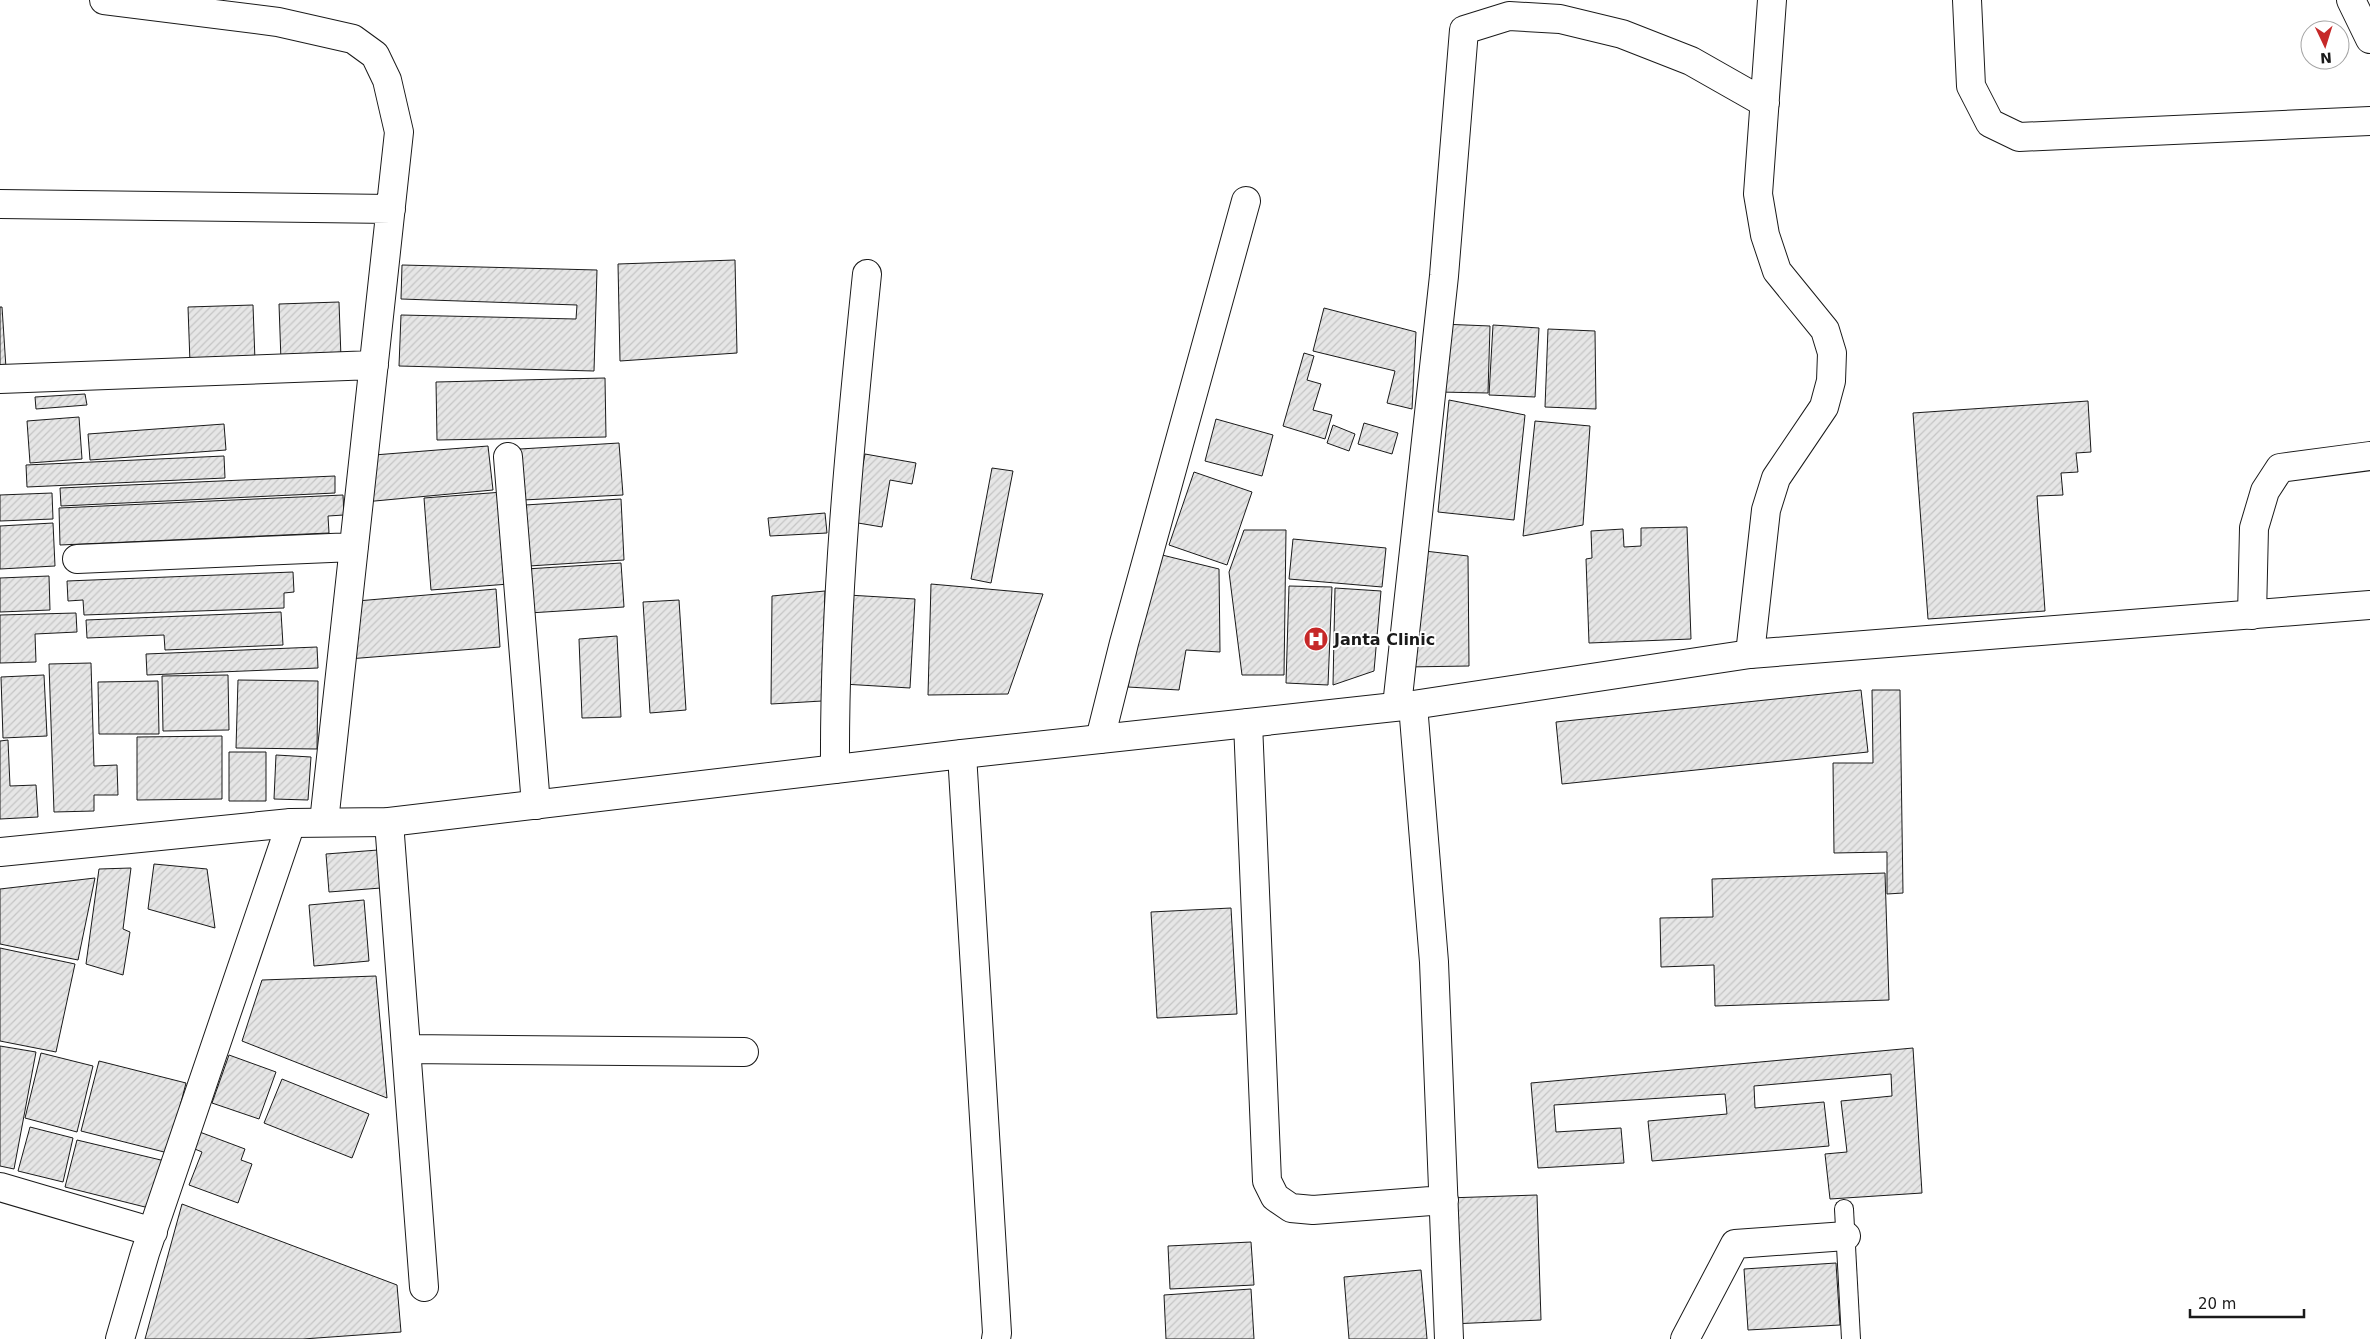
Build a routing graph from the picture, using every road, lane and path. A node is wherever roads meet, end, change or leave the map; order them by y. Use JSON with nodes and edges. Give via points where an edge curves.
{"nodes":[{"id":1,"x":104,"y":0,"type":"edge"},
{"id":2,"x":1772,"y":0,"type":"edge"},
{"id":3,"x":1967,"y":0,"type":"edge"},
{"id":4,"x":2351,"y":0,"type":"edge"},
{"id":5,"x":2370,"y":39,"type":"edge"},
{"id":6,"x":1765,"y":103,"type":"junction"},
{"id":7,"x":2370,"y":121,"type":"edge"},
{"id":8,"x":1246,"y":201,"type":"dead end"},
{"id":9,"x":0,"y":204,"type":"edge"},
{"id":10,"x":391,"y":209,"type":"junction"},
{"id":11,"x":867,"y":274,"type":"dead end"},
{"id":12,"x":374,"y":366,"type":"junction"},
{"id":13,"x":0,"y":379,"type":"edge"},
{"id":14,"x":2370,"y":456,"type":"edge"},
{"id":15,"x":508,"y":457,"type":"dead end"},
{"id":16,"x":354,"y":547,"type":"junction"},
{"id":17,"x":77,"y":558,"type":"dead end"},
{"id":18,"x":2370,"y":605,"type":"edge"},
{"id":19,"x":2252,"y":615,"type":"junction"},
{"id":20,"x":1750,"y":654,"type":"junction"},
{"id":21,"x":1405,"y":705,"type":"junction"},
{"id":22,"x":1248,"y":723,"type":"junction"},
{"id":23,"x":1100,"y":739,"type":"junction"},
{"id":24,"x":962,"y":754,"type":"junction"},
{"id":25,"x":835,"y":769,"type":"junction"},
{"id":26,"x":536,"y":805,"type":"junction"},
{"id":27,"x":324,"y":822,"type":"junction"},
{"id":28,"x":389,"y":822,"type":"junction"},
{"id":29,"x":291,"y":823,"type":"junction"},
{"id":30,"x":0,"y":852,"type":"edge"},
{"id":31,"x":406,"y":1049,"type":"junction"},
{"id":32,"x":744,"y":1052,"type":"dead end"},
{"id":33,"x":7,"y":1193,"type":"edge"},
{"id":34,"x":1444,"y":1200,"type":"junction"},
{"id":35,"x":1844,"y":1208,"type":"dead end"},
{"id":36,"x":153,"y":1232,"type":"junction"},
{"id":37,"x":1846,"y":1236,"type":"junction"},
{"id":38,"x":424,"y":1286,"type":"dead end"},
{"id":39,"x":120,"y":1339,"type":"edge"},
{"id":40,"x":996,"y":1339,"type":"edge"},
{"id":41,"x":1449,"y":1339,"type":"edge"},
{"id":42,"x":1685,"y":1339,"type":"edge"},
{"id":43,"x":1851,"y":1339,"type":"edge"}],
"edges":[{"from":1,"to":10,"type":"street","via":[[278,22],[353,39],[375,55],[387,80],[399,132]]},
{"from":2,"to":6,"type":"street"},
{"from":3,"to":7,"type":"street","via":[[1972,86],[1990,123],[2019,137]]},
{"from":4,"to":5,"type":"street"},
{"from":6,"to":20,"type":"street","via":[[1758,194],[1765,236],[1777,271],[1825,330],[1832,353],[1831,380],[1824,407],[1771,490]]},
{"from":6,"to":21,"type":"street","via":[[1691,61],[1622,34],[1560,19],[1509,16],[1464,30]]},
{"from":8,"to":23,"type":"street"},
{"from":9,"to":10,"type":"street"},
{"from":10,"to":12,"type":"street"},
{"from":11,"to":25,"type":"street","via":[[845,494],[834,677]]},
{"from":12,"to":13,"type":"street"},
{"from":12,"to":16,"type":"street"},
{"from":14,"to":19,"type":"street","via":[[2280,468],[2265,491],[2254,528]]},
{"from":15,"to":26,"type":"street"},
{"from":16,"to":17,"type":"street"},
{"from":16,"to":27,"type":"street"},
{"from":18,"to":19,"type":"street"},
{"from":19,"to":20,"type":"street"},
{"from":20,"to":21,"type":"street"},
{"from":21,"to":22,"type":"street"},
{"from":21,"to":34,"type":"street","via":[[1434,962]]},
{"from":22,"to":23,"type":"street"},
{"from":22,"to":34,"type":"street","via":[[1267,1181],[1275,1197],[1291,1208],[1313,1210]]},
{"from":23,"to":24,"type":"street"},
{"from":24,"to":25,"type":"street"},
{"from":24,"to":40,"type":"street"},
{"from":25,"to":26,"type":"street"},
{"from":26,"to":28,"type":"street"},
{"from":27,"to":28,"type":"street"},
{"from":27,"to":29,"type":"street"},
{"from":28,"to":31,"type":"street"},
{"from":29,"to":30,"type":"street"},
{"from":29,"to":36,"type":"street"},
{"from":31,"to":32,"type":"street"},
{"from":31,"to":38,"type":"street"},
{"from":33,"to":36,"type":"street"},
{"from":34,"to":41,"type":"street"},
{"from":35,"to":37,"type":"lane"},
{"from":36,"to":39,"type":"street"},
{"from":37,"to":42,"type":"street","via":[[1735,1244]]},
{"from":37,"to":43,"type":"lane"}]}
